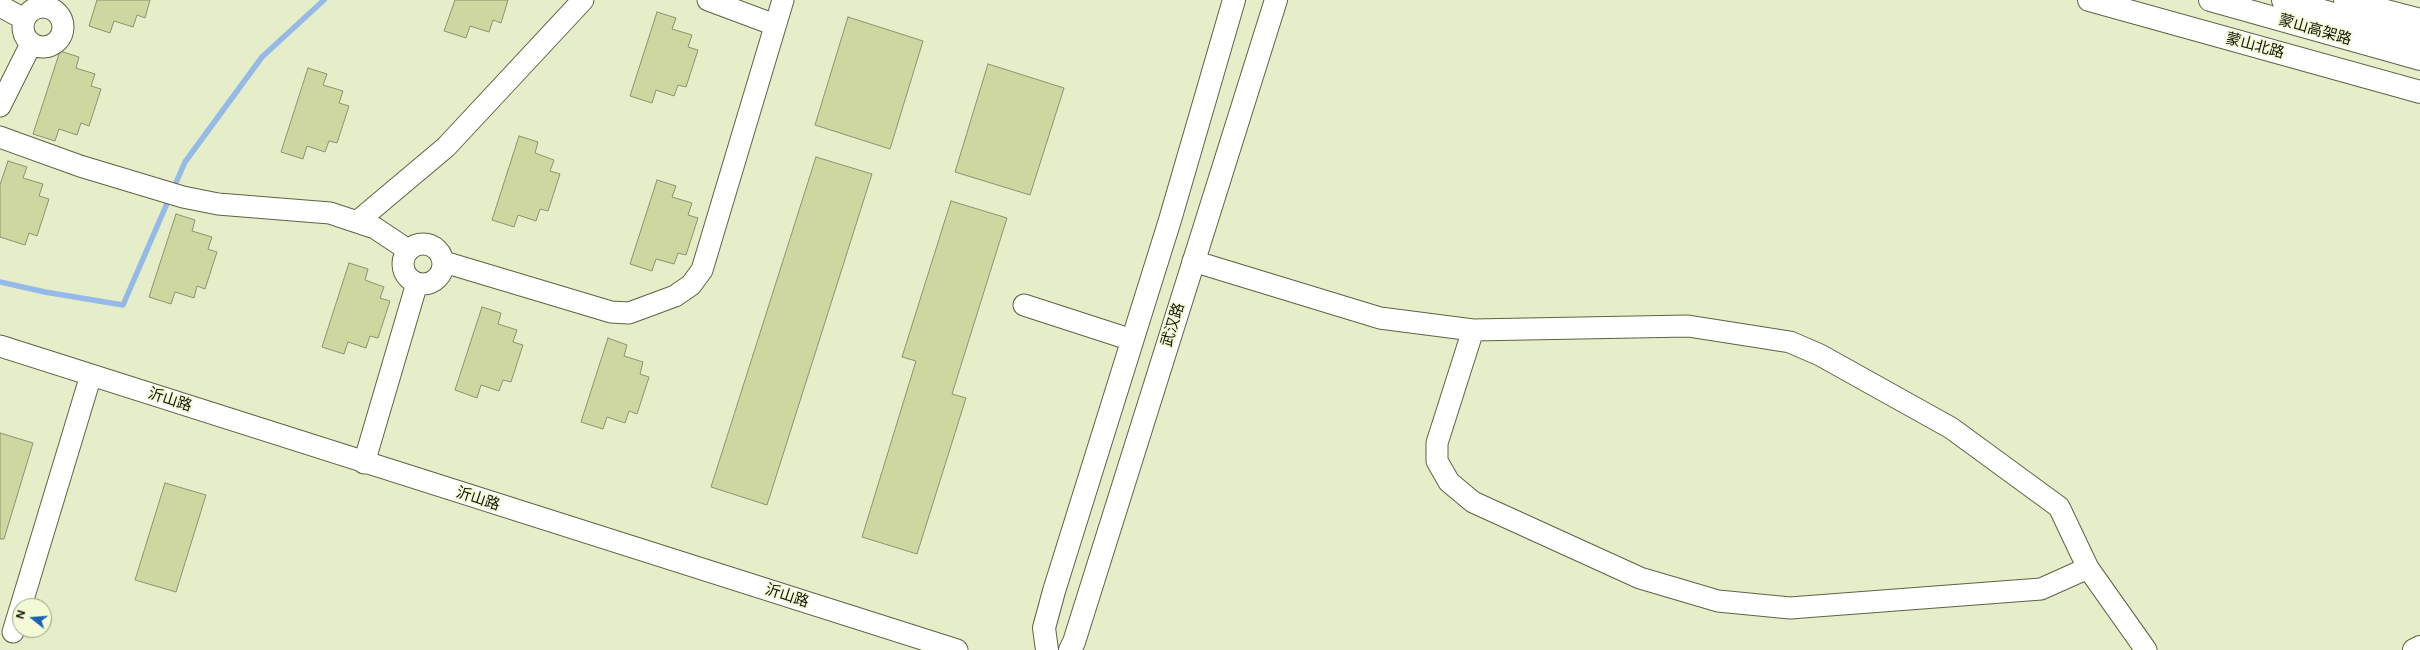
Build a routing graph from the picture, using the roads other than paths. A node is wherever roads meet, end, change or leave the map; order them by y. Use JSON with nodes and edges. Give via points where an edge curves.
{"nodes":[{"id":1,"x":583,"y":0,"type":"edge"},
{"id":2,"x":708,"y":0,"type":"edge"},
{"id":3,"x":783,"y":0,"type":"edge"},
{"id":4,"x":1234,"y":0,"type":"edge"},
{"id":5,"x":1276,"y":0,"type":"edge"},
{"id":6,"x":2089,"y":0,"type":"edge"},
{"id":7,"x":2210,"y":0,"type":"edge"},
{"id":8,"x":2283,"y":0,"type":"edge"},
{"id":9,"x":2345,"y":0,"type":"edge"},
{"id":10,"x":55,"y":5,"type":"edge"},
{"id":11,"x":0,"y":6,"type":"edge"},
{"id":12,"x":24,"y":19,"type":"junction"},
{"id":13,"x":2420,"y":20,"type":"edge"},
{"id":14,"x":775,"y":25,"type":"junction"},
{"id":15,"x":2420,"y":38,"type":"edge"},
{"id":16,"x":31,"y":44,"type":"junction"},
{"id":17,"x":2420,"y":59,"type":"edge"},
{"id":18,"x":2420,"y":92,"type":"edge"},
{"id":19,"x":0,"y":106,"type":"edge"},
{"id":20,"x":0,"y":137,"type":"edge"},
{"id":21,"x":358,"y":221,"type":"junction"},
{"id":22,"x":408,"y":250,"type":"junction"},
{"id":23,"x":1193,"y":261,"type":"junction"},
{"id":24,"x":444,"y":262,"type":"junction"},
{"id":25,"x":417,"y":283,"type":"junction"},
{"id":26,"x":1024,"y":305,"type":"dead end"},
{"id":27,"x":1473,"y":330,"type":"junction"},
{"id":28,"x":1132,"y":340,"type":"junction"},
{"id":29,"x":0,"y":346,"type":"edge"},
{"id":30,"x":91,"y":375,"type":"junction"},
{"id":31,"x":364,"y":462,"type":"junction"},
{"id":32,"x":2088,"y":568,"type":"junction"},
{"id":33,"x":23,"y":598,"type":"edge"},
{"id":34,"x":2420,"y":647,"type":"edge"},
{"id":35,"x":957,"y":650,"type":"edge"},
{"id":36,"x":1047,"y":650,"type":"edge"},
{"id":37,"x":1070,"y":650,"type":"edge"},
{"id":38,"x":2146,"y":650,"type":"edge"},
{"id":39,"x":2414,"y":650,"type":"edge"}],
"edges":[{"from":1,"to":21,"type":"street","via":[[446,147]]},
{"from":2,"to":14,"type":"street"},
{"from":3,"to":14,"type":"street"},
{"from":4,"to":28,"type":"main road"},
{"from":5,"to":23,"type":"main road","name":"武汉路"},
{"from":6,"to":18,"type":"main road","name":"蒙山北路"},
{"from":7,"to":17,"type":"main road","name":"蒙山高架路"},
{"from":8,"to":15,"type":"main road","name":"蒙山高架路"},
{"from":9,"to":13,"type":"main road"},
{"from":10,"to":12,"type":"street","via":[[39,7]]},
{"from":10,"to":16,"type":"street","via":[[62,19],[63,32],[60,38],[50,47],[37,47]]},
{"from":11,"to":12,"type":"street"},
{"from":12,"to":16,"type":"street","via":[[23,33]]},
{"from":14,"to":24,"type":"street","via":[[702,270],[691,285],[675,296],[629,313],[611,312]]},
{"from":16,"to":19,"type":"street"},
{"from":20,"to":21,"type":"street","via":[[80,166],[183,197],[218,204],[330,213]]},
{"from":21,"to":22,"type":"street","via":[[375,228]]},
{"from":22,"to":24,"type":"street","via":[[413,246],[427,243],[438,250]]},
{"from":22,"to":25,"type":"street","via":[[404,256],[404,269],[406,276]]},
{"from":23,"to":27,"type":"street","via":[[1380,318]]},
{"from":23,"to":37,"type":"main road","name":"武汉路"},
{"from":24,"to":25,"type":"street","via":[[441,275],[436,280],[430,283]]},
{"from":25,"to":31,"type":"street"},
{"from":26,"to":28,"type":"street"},
{"from":27,"to":32,"type":"street","via":[[1688,326],[1790,342],[1820,355],[1951,428],[2059,507]]},
{"from":27,"to":32,"type":"street","via":[[1437,443],[1437,461],[1450,482],[1473,502],[1640,578],[1718,601],[1790,608],[2041,589]]},
{"from":28,"to":36,"type":"main road","via":[[1044,628]]},
{"from":29,"to":30,"type":"street","name":"沂山路"},
{"from":30,"to":31,"type":"street","name":"沂山路"},
{"from":30,"to":33,"type":"street"},
{"from":31,"to":35,"type":"street","name":"沂山路"},
{"from":32,"to":38,"type":"street"},
{"from":34,"to":39,"type":"main road"}]}
